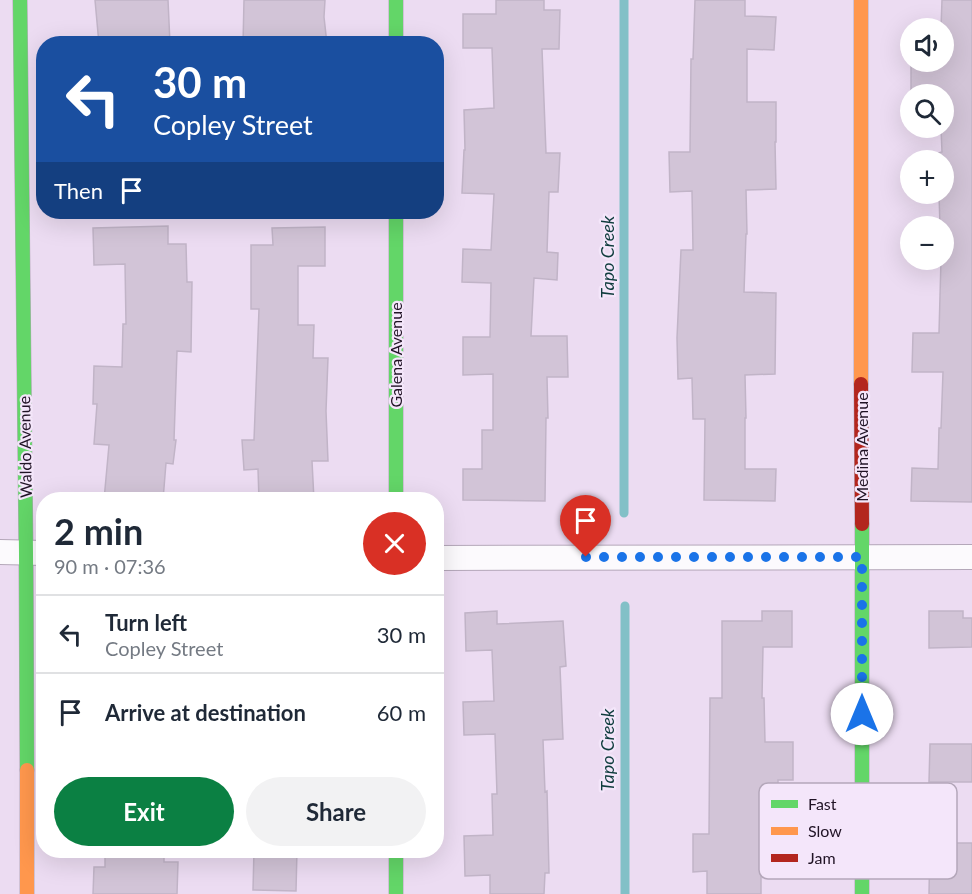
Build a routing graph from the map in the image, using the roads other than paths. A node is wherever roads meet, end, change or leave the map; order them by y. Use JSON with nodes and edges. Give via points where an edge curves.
{"nodes":[{"id":1,"x":20,"y":0,"type":"edge"},
{"id":2,"x":396,"y":0,"type":"edge"},
{"id":3,"x":861,"y":0,"type":"edge"},
{"id":4,"x":396,"y":36,"type":"edge"},
{"id":5,"x":396,"y":219,"type":"edge"},
{"id":6,"x":396,"y":492,"type":"edge"},
{"id":7,"x":0,"y":552,"type":"edge"},
{"id":8,"x":35,"y":553,"type":"edge"},
{"id":9,"x":972,"y":556,"type":"edge"},
{"id":10,"x":862,"y":557,"type":"junction"},
{"id":11,"x":444,"y":558,"type":"edge"},
{"id":12,"x":862,"y":783,"type":"edge"},
{"id":13,"x":396,"y":858,"type":"edge"},
{"id":14,"x":27,"y":894,"type":"edge"},
{"id":15,"x":396,"y":894,"type":"edge"}],
"edges":[{"from":1,"to":8,"type":"street","name":"Waldo Avenue"},
{"from":2,"to":4,"type":"street"},
{"from":3,"to":10,"type":"street","name":"Medina Avenue"},
{"from":5,"to":6,"type":"street","name":"Galena Avenue"},
{"from":7,"to":8,"type":"street"},
{"from":8,"to":14,"type":"street","name":"Waldo Avenue"},
{"from":9,"to":10,"type":"street"},
{"from":10,"to":11,"type":"street"},
{"from":10,"to":12,"type":"street","name":"Medina Avenue"},
{"from":13,"to":15,"type":"street"}]}
